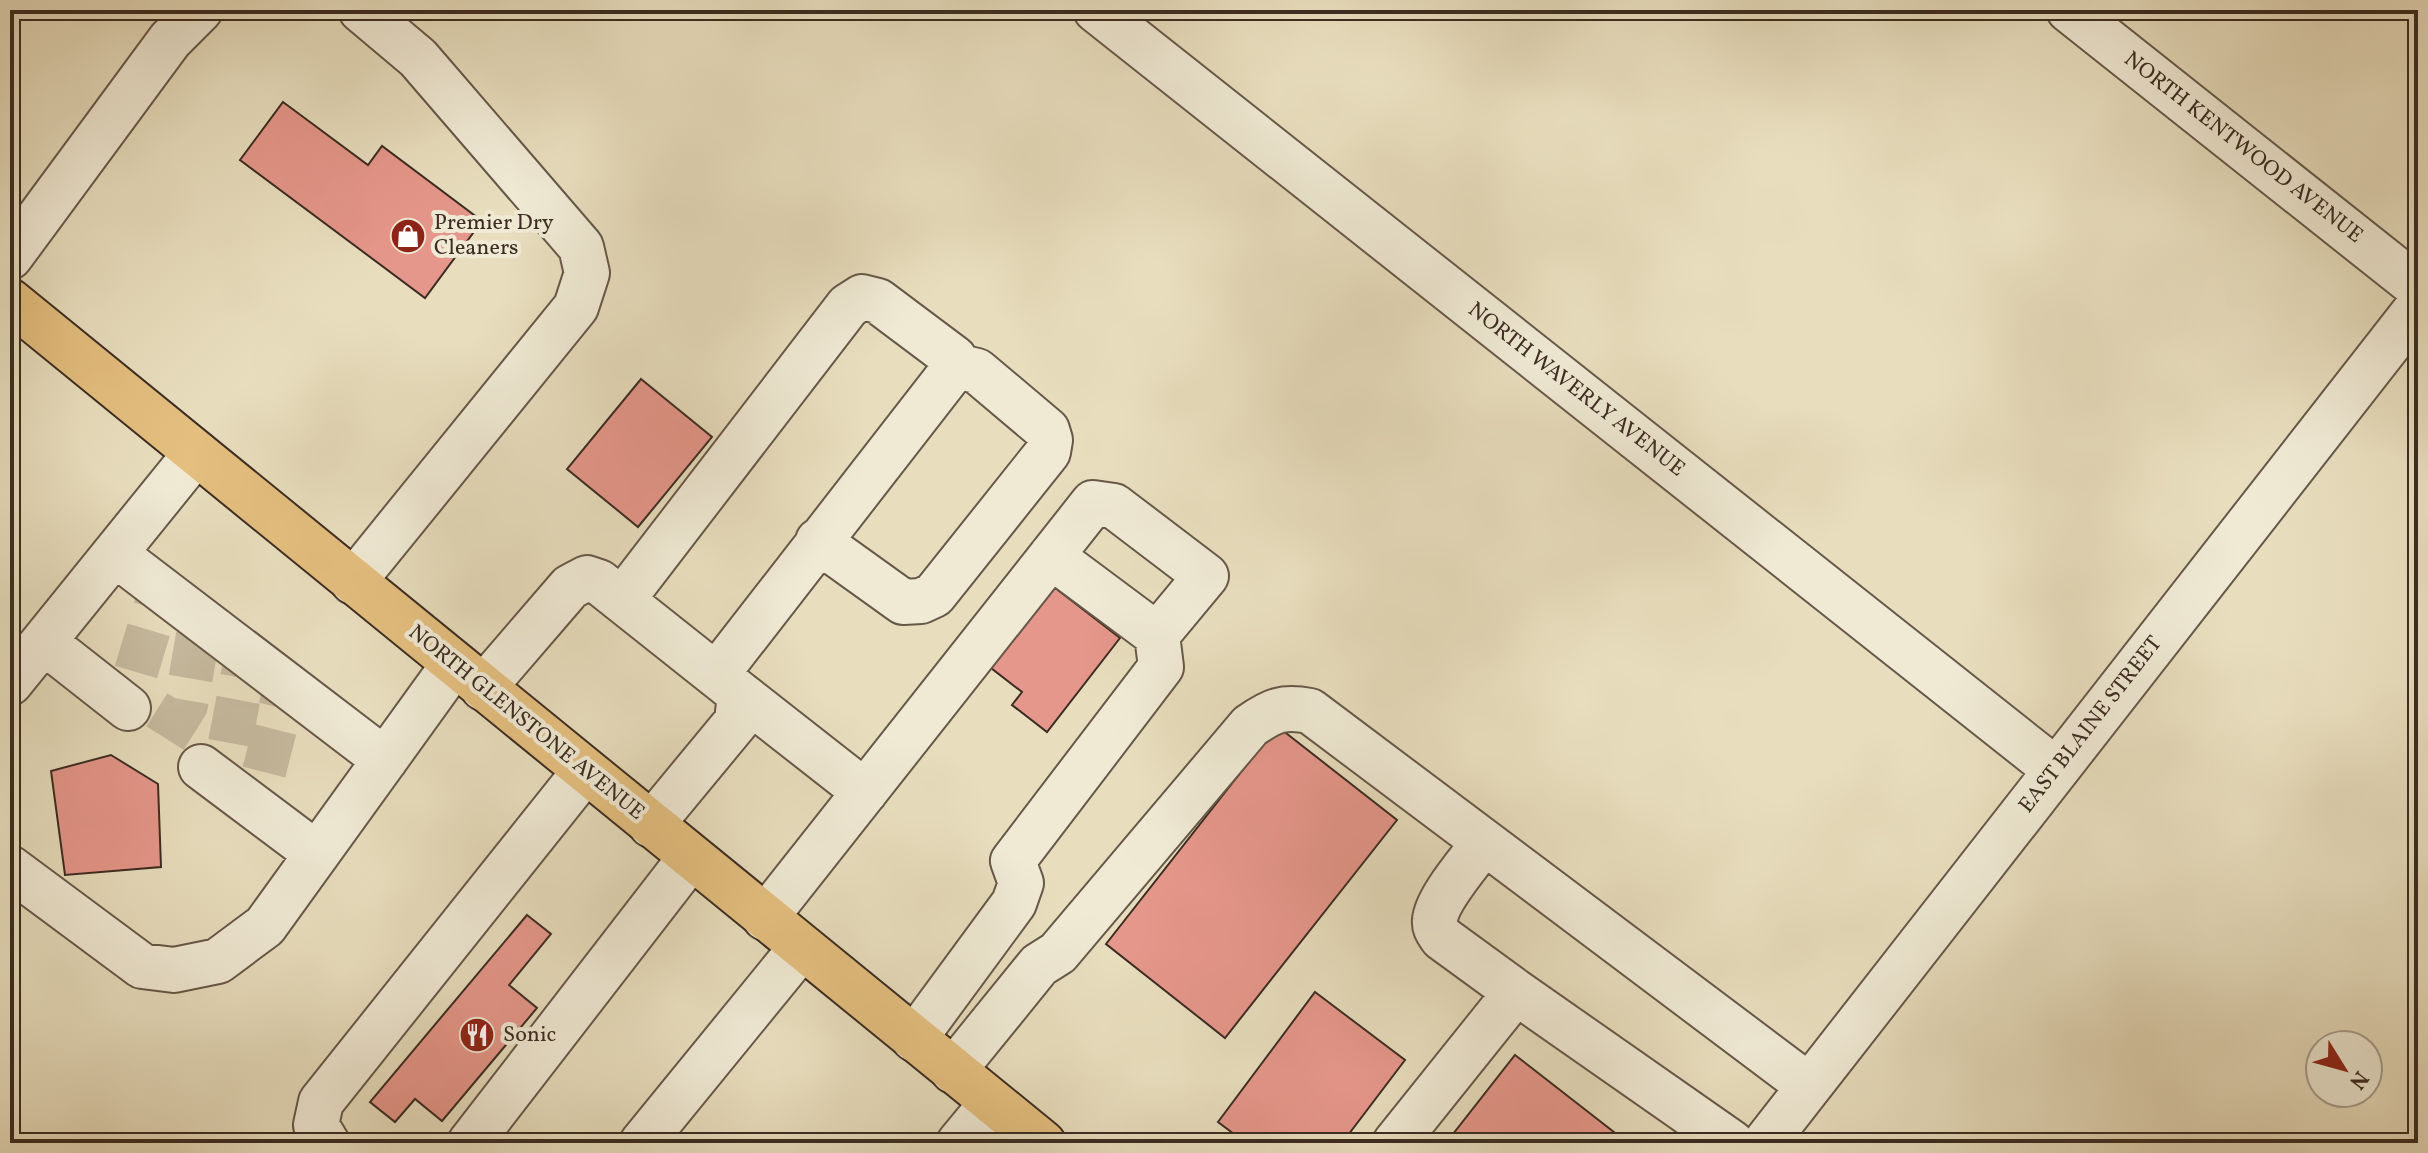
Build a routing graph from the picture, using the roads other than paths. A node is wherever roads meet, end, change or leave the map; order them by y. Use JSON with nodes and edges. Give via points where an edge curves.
{"nodes":[{"id":1,"x":200,"y":10,"type":"edge"},
{"id":2,"x":361,"y":10,"type":"edge"},
{"id":3,"x":1096,"y":10,"type":"edge"},
{"id":4,"x":2069,"y":10,"type":"edge"},
{"id":5,"x":10,"y":257,"type":"edge"},
{"id":6,"x":2418,"y":287,"type":"edge"},
{"id":7,"x":10,"y":301,"type":"edge"},
{"id":8,"x":2418,"y":307,"type":"edge"},
{"id":9,"x":956,"y":366,"type":"junction"},
{"id":10,"x":196,"y":453,"type":"junction"},
{"id":11,"x":818,"y":541,"type":"junction"},
{"id":12,"x":115,"y":554,"type":"junction"},
{"id":13,"x":1051,"y":556,"type":"junction"},
{"id":14,"x":353,"y":582,"type":"junction"},
{"id":15,"x":622,"y":600,"type":"junction"},
{"id":16,"x":1157,"y":635,"type":"junction"},
{"id":17,"x":24,"y":665,"type":"edge"},
{"id":18,"x":468,"y":676,"type":"junction"},
{"id":19,"x":728,"y":684,"type":"junction"},
{"id":20,"x":128,"y":694,"type":"dead end"},
{"id":21,"x":385,"y":760,"type":"junction"},
{"id":22,"x":2056,"y":770,"type":"junction"},
{"id":23,"x":585,"y":771,"type":"junction"},
{"id":24,"x":234,"y":774,"type":"dead end"},
{"id":25,"x":865,"y":792,"type":"junction"},
{"id":26,"x":651,"y":825,"type":"junction"},
{"id":27,"x":1484,"y":842,"type":"junction"},
{"id":28,"x":317,"y":854,"type":"junction"},
{"id":29,"x":691,"y":857,"type":"junction"},
{"id":30,"x":25,"y":879,"type":"edge"},
{"id":31,"x":765,"y":918,"type":"junction"},
{"id":32,"x":801,"y":948,"type":"junction"},
{"id":33,"x":1516,"y":992,"type":"junction"},
{"id":34,"x":914,"y":1039,"type":"junction"},
{"id":35,"x":953,"y":1071,"type":"junction"},
{"id":36,"x":1809,"y":1086,"type":"junction"},
{"id":37,"x":992,"y":1103,"type":"junction"},
{"id":38,"x":327,"y":1143,"type":"edge"},
{"id":39,"x":470,"y":1143,"type":"edge"},
{"id":40,"x":642,"y":1143,"type":"edge"},
{"id":41,"x":959,"y":1143,"type":"edge"},
{"id":42,"x":1043,"y":1143,"type":"edge"},
{"id":43,"x":1395,"y":1143,"type":"edge"},
{"id":44,"x":1732,"y":1143,"type":"edge"},
{"id":45,"x":1765,"y":1143,"type":"edge"}],
"edges":[{"from":1,"to":5,"type":"street","via":[[170,40]]},
{"from":2,"to":14,"type":"street","via":[[418,58],[581,247],[587,273],[576,307]]},
{"from":3,"to":22,"type":"street","name":"NORTH WAVERLY AVENUE"},
{"from":4,"to":6,"type":"street","name":"NORTH KENTWOOD AVENUE"},
{"from":7,"to":10,"type":"main road","name":"NORTH GLENSTONE AVENUE"},
{"from":8,"to":22,"type":"street","name":"EAST BLAINE STREET"},
{"from":9,"to":11,"type":"street"},
{"from":9,"to":11,"type":"street","via":[[977,371],[1047,430],[1048,452],[934,595],[921,601],[903,602]]},
{"from":9,"to":15,"type":"street","via":[[954,358],[878,301],[862,297],[848,306]]},
{"from":10,"to":12,"type":"street"},
{"from":10,"to":14,"type":"main road","name":"NORTH GLENSTONE AVENUE"},
{"from":11,"to":19,"type":"street"},
{"from":12,"to":17,"type":"street"},
{"from":12,"to":21,"type":"street","via":[[158,595],[285,692]]},
{"from":13,"to":16,"type":"street"},
{"from":13,"to":16,"type":"street","via":[[1093,503],[1114,506],[1206,576]]},
{"from":13,"to":25,"type":"street"},
{"from":14,"to":18,"type":"main road","name":"NORTH GLENSTONE AVENUE"},
{"from":15,"to":18,"type":"street","via":[[587,578]]},
{"from":15,"to":19,"type":"street"},
{"from":16,"to":34,"type":"street","via":[[1161,667],[1013,861],[1021,883],[1014,903]]},
{"from":17,"to":20,"type":"street"},
{"from":18,"to":21,"type":"street"},
{"from":18,"to":23,"type":"main road","name":"NORTH GLENSTONE AVENUE"},
{"from":19,"to":25,"type":"street"},
{"from":19,"to":26,"type":"street","via":[[737,721]]},
{"from":21,"to":28,"type":"street"},
{"from":22,"to":36,"type":"street","name":"EAST BLAINE STREET"},
{"from":23,"to":26,"type":"main road","name":"NORTH GLENSTONE AVENUE"},
{"from":23,"to":38,"type":"street","via":[[321,1102],[316,1125]]},
{"from":24,"to":28,"type":"street"},
{"from":25,"to":31,"type":"street"},
{"from":26,"to":29,"type":"main road","name":"NORTH GLENSTONE AVENUE"},
{"from":27,"to":33,"type":"street","via":[[1441,903],[1435,927],[1442,938]]},
{"from":27,"to":35,"type":"street","via":[[1310,711],[1288,707],[1267,714],[1250,726],[1058,953],[1039,965]]},
{"from":27,"to":36,"type":"street"},
{"from":28,"to":30,"type":"street","via":[[265,926],[218,961],[174,970],[142,966]]},
{"from":29,"to":31,"type":"main road","name":"NORTH GLENSTONE AVENUE"},
{"from":29,"to":39,"type":"street"},
{"from":31,"to":32,"type":"main road","name":"NORTH GLENSTONE AVENUE"},
{"from":32,"to":34,"type":"main road","name":"NORTH GLENSTONE AVENUE"},
{"from":32,"to":40,"type":"street"},
{"from":33,"to":43,"type":"street"},
{"from":33,"to":44,"type":"street"},
{"from":34,"to":35,"type":"main road","name":"NORTH GLENSTONE AVENUE"},
{"from":35,"to":37,"type":"main road","name":"NORTH GLENSTONE AVENUE"},
{"from":36,"to":45,"type":"street","name":"EAST BLAINE STREET"},
{"from":37,"to":41,"type":"street"},
{"from":37,"to":42,"type":"main road","name":"NORTH GLENSTONE AVENUE"}]}
